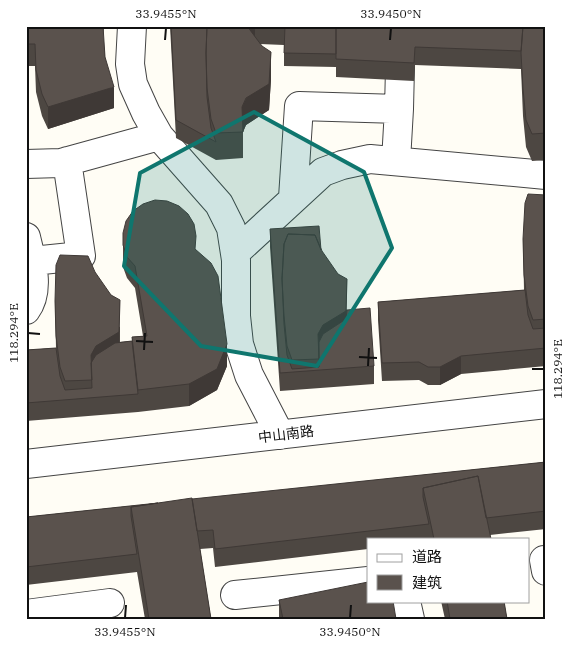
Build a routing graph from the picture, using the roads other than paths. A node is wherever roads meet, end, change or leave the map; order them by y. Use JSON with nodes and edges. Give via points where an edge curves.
{"nodes":[{"id":1,"x":132,"y":26,"type":"edge"},
{"id":2,"x":402,"y":26,"type":"edge"},
{"id":3,"x":398,"y":109,"type":"junction"},
{"id":4,"x":159,"y":136,"type":"junction"},
{"id":5,"x":67,"y":161,"type":"junction"},
{"id":6,"x":396,"y":161,"type":"junction"},
{"id":7,"x":26,"y":164,"type":"edge"},
{"id":8,"x":546,"y":175,"type":"edge"},
{"id":9,"x":293,"y":198,"type":"junction"},
{"id":10,"x":29,"y":249,"type":"edge"},
{"id":11,"x":235,"y":253,"type":"junction"},
{"id":12,"x":26,"y":310,"type":"edge"},
{"id":13,"x":546,"y":404,"type":"edge"},
{"id":14,"x":280,"y":435,"type":"junction"},
{"id":15,"x":26,"y":464,"type":"edge"},
{"id":16,"x":546,"y":560,"type":"edge"},
{"id":17,"x":546,"y":571,"type":"edge"},
{"id":18,"x":367,"y":581,"type":"edge"},
{"id":19,"x":236,"y":594,"type":"dead end"},
{"id":20,"x":406,"y":602,"type":"edge"},
{"id":21,"x":110,"y":603,"type":"dead end"},
{"id":22,"x":26,"y":614,"type":"edge"},
{"id":23,"x":410,"y":619,"type":"edge"}],
"edges":[{"from":1,"to":4,"type":"street","via":[[130,64],[133,84]]},
{"from":2,"to":3,"type":"street"},
{"from":3,"to":6,"type":"street"},
{"from":3,"to":9,"type":"street","via":[[299,106]]},
{"from":4,"to":5,"type":"street"},
{"from":4,"to":11,"type":"street","via":[[219,204],[230,228]]},
{"from":5,"to":7,"type":"street"},
{"from":5,"to":10,"type":"street","via":[[82,256]]},
{"from":6,"to":8,"type":"street"},
{"from":6,"to":9,"type":"street","via":[[370,159],[342,165],[323,172]]},
{"from":9,"to":11,"type":"street"},
{"from":10,"to":12,"type":"street","via":[[34,288]]},
{"from":11,"to":14,"type":"street","via":[[239,344],[249,375]]},
{"from":13,"to":14,"type":"street","name":"中山南路"},
{"from":14,"to":15,"type":"street","name":"中山南路"},
{"from":16,"to":17,"type":"street"},
{"from":18,"to":19,"type":"street"},
{"from":20,"to":23,"type":"street"},
{"from":21,"to":22,"type":"street"}]}
